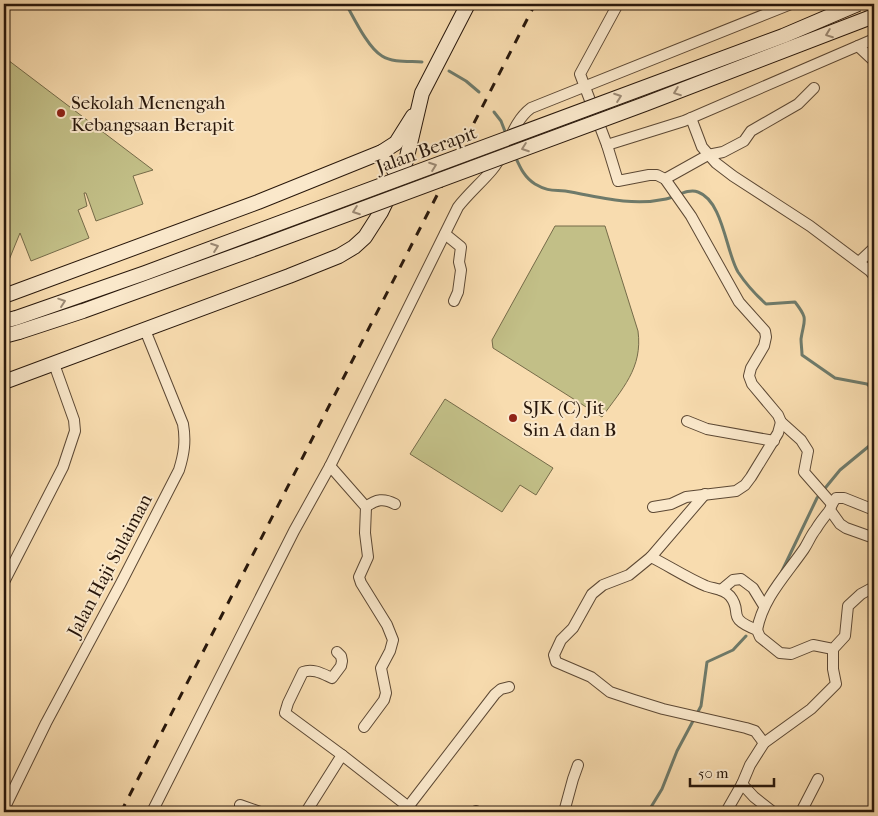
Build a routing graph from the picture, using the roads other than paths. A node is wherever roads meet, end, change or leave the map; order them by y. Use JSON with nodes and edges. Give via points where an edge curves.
{"nodes":[{"id":1,"x":468,"y":4,"type":"edge"},
{"id":2,"x":618,"y":4,"type":"edge"},
{"id":3,"x":792,"y":4,"type":"edge"},
{"id":4,"x":858,"y":4,"type":"edge"},
{"id":5,"x":874,"y":16,"type":"edge"},
{"id":6,"x":874,"y":39,"type":"edge"},
{"id":7,"x":858,"y":46,"type":"junction"},
{"id":8,"x":874,"y":61,"type":"edge"},
{"id":9,"x":585,"y":86,"type":"junction"},
{"id":10,"x":814,"y":88,"type":"dead end"},
{"id":11,"x":418,"y":106,"type":"junction"},
{"id":12,"x":691,"y":118,"type":"junction"},
{"id":13,"x":607,"y":145,"type":"junction"},
{"id":14,"x":382,"y":152,"type":"junction"},
{"id":15,"x":708,"y":155,"type":"junction"},
{"id":16,"x":398,"y":176,"type":"junction"},
{"id":17,"x":665,"y":180,"type":"junction"},
{"id":18,"x":445,"y":234,"type":"junction"},
{"id":19,"x":874,"y":248,"type":"edge"},
{"id":20,"x":859,"y":262,"type":"junction"},
{"id":21,"x":874,"y":276,"type":"edge"},
{"id":22,"x":4,"y":296,"type":"edge"},
{"id":23,"x":454,"y":301,"type":"dead end"},
{"id":24,"x":13,"y":324,"type":"edge"},
{"id":25,"x":145,"y":330,"type":"junction"},
{"id":26,"x":4,"y":336,"type":"edge"},
{"id":27,"x":54,"y":364,"type":"junction"},
{"id":28,"x":4,"y":382,"type":"edge"},
{"id":29,"x":687,"y":421,"type":"dead end"},
{"id":30,"x":781,"y":422,"type":"junction"},
{"id":31,"x":774,"y":441,"type":"junction"},
{"id":32,"x":330,"y":466,"type":"junction"},
{"id":33,"x":705,"y":494,"type":"junction"},
{"id":34,"x":395,"y":504,"type":"dead end"},
{"id":35,"x":830,"y":504,"type":"junction"},
{"id":36,"x":366,"y":507,"type":"junction"},
{"id":37,"x":653,"y":507,"type":"dead end"},
{"id":38,"x":874,"y":510,"type":"edge"},
{"id":39,"x":874,"y":538,"type":"edge"},
{"id":40,"x":651,"y":556,"type":"junction"},
{"id":41,"x":4,"y":582,"type":"edge"},
{"id":42,"x":874,"y":587,"type":"edge"},
{"id":43,"x":721,"y":590,"type":"junction"},
{"id":44,"x":764,"y":606,"type":"junction"},
{"id":45,"x":757,"y":630,"type":"junction"},
{"id":46,"x":833,"y":649,"type":"junction"},
{"id":47,"x":337,"y":652,"type":"dead end"},
{"id":48,"x":509,"y":687,"type":"dead end"},
{"id":49,"x":364,"y":727,"type":"dead end"},
{"id":50,"x":764,"y":743,"type":"junction"},
{"id":51,"x":342,"y":755,"type":"junction"},
{"id":52,"x":578,"y":765,"type":"dead end"},
{"id":53,"x":818,"y":779,"type":"dead end"},
{"id":54,"x":4,"y":782,"type":"edge"},
{"id":55,"x":742,"y":784,"type":"junction"},
{"id":56,"x":14,"y":787,"type":"junction"},
{"id":57,"x":240,"y":805,"type":"dead end"},
{"id":58,"x":4,"y":809,"type":"edge"},
{"id":59,"x":412,"y":811,"type":"edge"},
{"id":60,"x":152,"y":812,"type":"edge"},
{"id":61,"x":260,"y":812,"type":"edge"},
{"id":62,"x":306,"y":812,"type":"edge"},
{"id":63,"x":564,"y":812,"type":"edge"},
{"id":64,"x":726,"y":812,"type":"edge"},
{"id":65,"x":773,"y":812,"type":"edge"},
{"id":66,"x":801,"y":812,"type":"edge"}],
"edges":[{"from":1,"to":11,"type":"main road"},
{"from":2,"to":9,"type":"street","via":[[582,68],[580,74]]},
{"from":3,"to":9,"type":"street"},
{"from":24,"to":4,"type":"main road","name":"Jalan Berapit","one_way":true,"bridge":true,"via":[[783,36]]},
{"from":5,"to":24,"type":"main road","one_way":true,"bridge":true,"via":[[84,311]]},
{"from":6,"to":7,"type":"street"},
{"from":7,"to":8,"type":"street"},
{"from":7,"to":12,"type":"street"},
{"from":9,"to":13,"type":"street"},
{"from":9,"to":18,"type":"street","via":[[522,114],[493,169],[458,207]]},
{"from":10,"to":15,"type":"street","via":[[798,104],[752,131],[744,141],[723,152]]},
{"from":11,"to":14,"type":"main road","via":[[396,143]]},
{"from":11,"to":16,"type":"main road","via":[[411,145]]},
{"from":12,"to":13,"type":"street"},
{"from":12,"to":15,"type":"street"},
{"from":13,"to":17,"type":"street","via":[[618,181],[650,175]]},
{"from":14,"to":16,"type":"main road"},
{"from":14,"to":22,"type":"main road","via":[[258,202]]},
{"from":15,"to":17,"type":"street"},
{"from":15,"to":20,"type":"street","via":[[733,176]]},
{"from":16,"to":25,"type":"main road","via":[[381,212],[365,237],[354,247],[289,276]]},
{"from":17,"to":30,"type":"street","via":[[691,216],[739,302],[765,331],[764,346],[749,376]]},
{"from":18,"to":23,"type":"street","via":[[461,247],[461,270]]},
{"from":18,"to":32,"type":"street"},
{"from":19,"to":20,"type":"street"},
{"from":20,"to":21,"type":"street"},
{"from":24,"to":26,"type":"main road"},
{"from":25,"to":27,"type":"main road"},
{"from":25,"to":56,"type":"street","name":"Jalan Haji Sulaiman","via":[[183,424],[184,452],[179,470]]},
{"from":27,"to":28,"type":"main road"},
{"from":27,"to":41,"type":"street","via":[[75,431],[63,467]]},
{"from":29,"to":31,"type":"street","via":[[706,429]]},
{"from":30,"to":31,"type":"street"},
{"from":30,"to":35,"type":"street","via":[[808,451],[804,472]]},
{"from":31,"to":33,"type":"street","via":[[745,485],[736,491]]},
{"from":32,"to":36,"type":"street"},
{"from":32,"to":60,"type":"street","via":[[294,530]]},
{"from":33,"to":37,"type":"street"},
{"from":33,"to":40,"type":"street"},
{"from":34,"to":36,"type":"street","via":[[381,500]]},
{"from":35,"to":38,"type":"street","via":[[836,498],[844,498]]},
{"from":35,"to":39,"type":"street","via":[[840,524]]},
{"from":35,"to":44,"type":"street"},
{"from":36,"to":49,"type":"street","via":[[368,556],[359,577],[393,640],[381,668],[386,693],[384,700]]},
{"from":40,"to":43,"type":"street","via":[[706,586]]},
{"from":40,"to":50,"type":"street","via":[[629,575],[592,594],[573,628],[561,640],[554,655],[556,662],[592,677],[610,692],[663,709],[746,728],[755,731]]},
{"from":42,"to":46,"type":"street","via":[[848,606],[846,636]]},
{"from":43,"to":44,"type":"street","via":[[733,580],[741,579],[752,588]]},
{"from":43,"to":45,"type":"street","via":[[730,596],[740,623]]},
{"from":44,"to":45,"type":"street"},
{"from":45,"to":46,"type":"street","via":[[760,637],[780,653],[792,654],[813,645]]},
{"from":46,"to":50,"type":"street","via":[[836,684],[811,709]]},
{"from":47,"to":51,"type":"street","via":[[342,661],[335,675],[332,678],[315,671],[303,672],[285,713]]},
{"from":48,"to":59,"type":"street","via":[[495,694]]},
{"from":50,"to":55,"type":"street"},
{"from":51,"to":59,"type":"street"},
{"from":51,"to":62,"type":"street"},
{"from":52,"to":63,"type":"street"},
{"from":53,"to":66,"type":"street"},
{"from":54,"to":56,"type":"street"},
{"from":55,"to":64,"type":"street"},
{"from":55,"to":65,"type":"street"},
{"from":56,"to":58,"type":"street","name":"Jalan Haji Sulaiman"},
{"from":57,"to":61,"type":"street"}]}
